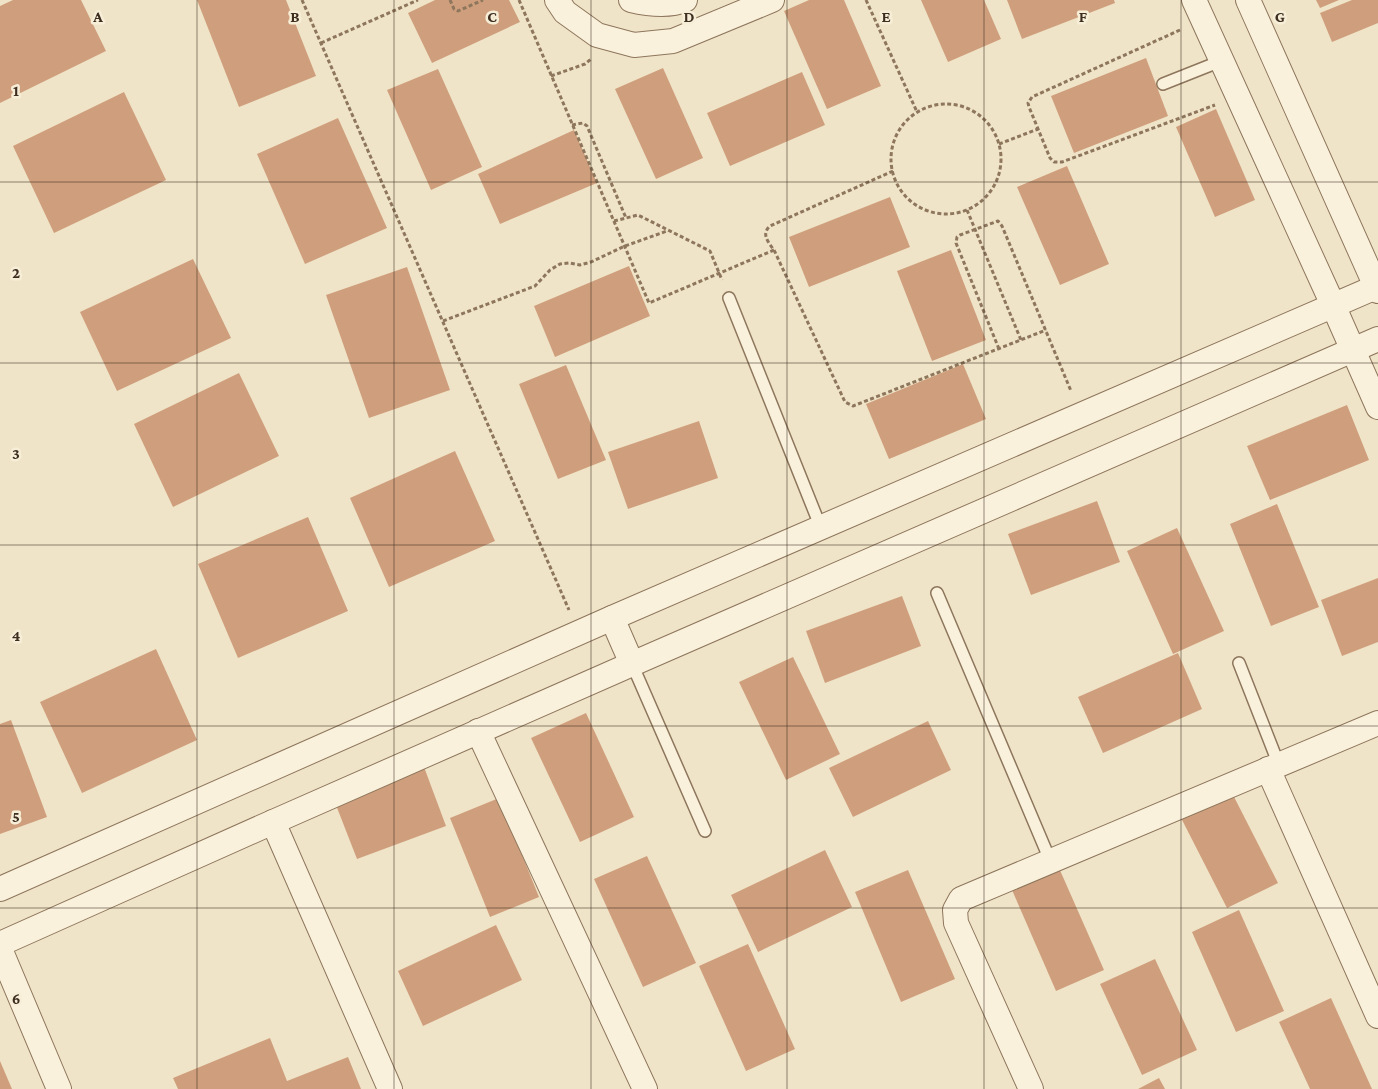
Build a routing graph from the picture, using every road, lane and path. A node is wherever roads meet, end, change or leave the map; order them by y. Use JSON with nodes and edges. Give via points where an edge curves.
{"nodes":[{"id":1,"x":302,"y":0,"type":"edge"},
{"id":2,"x":418,"y":0,"type":"edge"},
{"id":3,"x":450,"y":0,"type":"edge"},
{"id":4,"x":483,"y":0,"type":"edge"},
{"id":5,"x":519,"y":0,"type":"edge"},
{"id":6,"x":557,"y":0,"type":"edge"},
{"id":7,"x":631,"y":0,"type":"edge"},
{"id":8,"x":685,"y":0,"type":"edge"},
{"id":9,"x":772,"y":0,"type":"edge"},
{"id":10,"x":866,"y":0,"type":"edge"},
{"id":11,"x":1248,"y":0,"type":"edge"},
{"id":12,"x":1198,"y":10,"type":"edge"},
{"id":13,"x":597,"y":35,"type":"junction"},
{"id":14,"x":320,"y":43,"type":"junction"},
{"id":15,"x":1221,"y":61,"type":"junction"},
{"id":16,"x":551,"y":76,"type":"junction"},
{"id":17,"x":1163,"y":84,"type":"dead end"},
{"id":18,"x":1237,"y":97,"type":"junction"},
{"id":19,"x":917,"y":112,"type":"junction"},
{"id":20,"x":572,"y":125,"type":"junction"},
{"id":21,"x":1038,"y":129,"type":"junction"},
{"id":22,"x":998,"y":144,"type":"junction"},
{"id":23,"x":893,"y":171,"type":"junction"},
{"id":24,"x":967,"y":210,"type":"junction"},
{"id":25,"x":626,"y":218,"type":"junction"},
{"id":26,"x":614,"y":221,"type":"junction"},
{"id":27,"x":974,"y":229,"type":"junction"},
{"id":28,"x":667,"y":230,"type":"junction"},
{"id":29,"x":624,"y":246,"type":"junction"},
{"id":30,"x":774,"y":250,"type":"junction"},
{"id":31,"x":719,"y":274,"type":"junction"},
{"id":32,"x":1377,"y":289,"type":"edge"},
{"id":33,"x":729,"y":298,"type":"dead end"},
{"id":34,"x":1333,"y":305,"type":"junction"},
{"id":35,"x":443,"y":320,"type":"junction"},
{"id":36,"x":1046,"y":330,"type":"junction"},
{"id":37,"x":1021,"y":340,"type":"junction"},
{"id":38,"x":1378,"y":340,"type":"edge"},
{"id":39,"x":999,"y":349,"type":"junction"},
{"id":40,"x":1353,"y":350,"type":"junction"},
{"id":41,"x":1378,"y":407,"type":"edge"},
{"id":42,"x":1081,"y":415,"type":"junction"},
{"id":43,"x":820,"y":528,"type":"junction"},
{"id":44,"x":937,"y":593,"type":"dead end"},
{"id":45,"x":612,"y":618,"type":"junction"},
{"id":46,"x":579,"y":633,"type":"junction"},
{"id":47,"x":632,"y":664,"type":"junction"},
{"id":48,"x":1238,"y":664,"type":"dead end"},
{"id":49,"x":1378,"y":723,"type":"edge"},
{"id":50,"x":478,"y":731,"type":"junction"},
{"id":51,"x":1274,"y":767,"type":"junction"},
{"id":52,"x":272,"y":822,"type":"junction"},
{"id":53,"x":705,"y":831,"type":"dead end"},
{"id":54,"x":1050,"y":860,"type":"junction"},
{"id":55,"x":0,"y":889,"type":"edge"},
{"id":56,"x":0,"y":944,"type":"edge"},
{"id":57,"x":0,"y":950,"type":"edge"},
{"id":58,"x":1378,"y":1016,"type":"edge"},
{"id":59,"x":59,"y":1089,"type":"edge"},
{"id":60,"x":390,"y":1089,"type":"edge"},
{"id":61,"x":646,"y":1089,"type":"edge"},
{"id":62,"x":1031,"y":1089,"type":"edge"}],
"edges":[{"from":1,"to":14,"type":"path"},
{"from":2,"to":14,"type":"path"},
{"from":3,"to":4,"type":"path","via":[[458,10]]},
{"from":5,"to":16,"type":"path"},
{"from":6,"to":13,"type":"street","via":[[565,12]]},
{"from":7,"to":8,"type":"street","via":[[648,4]]},
{"from":9,"to":13,"type":"street","via":[[673,42],[634,45]]},
{"from":10,"to":19,"type":"path"},
{"from":11,"to":32,"type":"street"},
{"from":12,"to":15,"type":"street"},
{"from":12,"to":21,"type":"path","via":[[1032,96],[1028,103]]},
{"from":13,"to":16,"type":"path","via":[[595,52],[589,61]]},
{"from":14,"to":35,"type":"path"},
{"from":15,"to":17,"type":"lane"},
{"from":15,"to":18,"type":"street"},
{"from":16,"to":20,"type":"path"},
{"from":18,"to":21,"type":"path","via":[[1058,163],[1050,158]]},
{"from":18,"to":34,"type":"street"},
{"from":19,"to":22,"type":"path","via":[[944,104],[965,108],[984,120]]},
{"from":19,"to":23,"type":"path","via":[[898,132],[893,144]]},
{"from":20,"to":25,"type":"path","via":[[583,123],[587,126]]},
{"from":20,"to":26,"type":"path"},
{"from":21,"to":22,"type":"path"},
{"from":22,"to":24,"type":"path","via":[[1000,170],[995,183],[979,204]]},
{"from":23,"to":24,"type":"path","via":[[905,196],[927,211],[954,214]]},
{"from":23,"to":30,"type":"path","via":[[770,226],[766,239]]},
{"from":24,"to":27,"type":"path"},
{"from":25,"to":26,"type":"path"},
{"from":25,"to":28,"type":"path","via":[[638,215]]},
{"from":26,"to":29,"type":"path"},
{"from":27,"to":36,"type":"path","via":[[995,222],[1002,226]]},
{"from":27,"to":37,"type":"path"},
{"from":27,"to":39,"type":"path","via":[[957,237],[956,243]]},
{"from":28,"to":29,"type":"path"},
{"from":28,"to":31,"type":"path","via":[[710,251]]},
{"from":29,"to":31,"type":"path","via":[[649,303]]},
{"from":29,"to":35,"type":"path","via":[[591,262],[560,264],[535,286]]},
{"from":30,"to":31,"type":"path"},
{"from":30,"to":39,"type":"path","via":[[849,405]]},
{"from":32,"to":34,"type":"street"},
{"from":33,"to":43,"type":"lane"},
{"from":34,"to":40,"type":"street"},
{"from":34,"to":42,"type":"street"},
{"from":35,"to":46,"type":"path"},
{"from":36,"to":37,"type":"path"},
{"from":36,"to":42,"type":"path"},
{"from":37,"to":39,"type":"path"},
{"from":38,"to":40,"type":"street"},
{"from":40,"to":41,"type":"street"},
{"from":40,"to":47,"type":"street"},
{"from":42,"to":43,"type":"street"},
{"from":43,"to":45,"type":"street"},
{"from":44,"to":54,"type":"lane"},
{"from":45,"to":46,"type":"street"},
{"from":45,"to":47,"type":"street"},
{"from":46,"to":55,"type":"street"},
{"from":47,"to":50,"type":"street"},
{"from":47,"to":53,"type":"lane"},
{"from":48,"to":51,"type":"lane"},
{"from":49,"to":51,"type":"street"},
{"from":50,"to":52,"type":"street"},
{"from":50,"to":61,"type":"street"},
{"from":51,"to":54,"type":"street"},
{"from":51,"to":58,"type":"street"},
{"from":52,"to":56,"type":"street"},
{"from":52,"to":60,"type":"street"},
{"from":54,"to":62,"type":"street","via":[[973,892],[962,899],[955,910],[956,923]]},
{"from":57,"to":59,"type":"street"}]}
